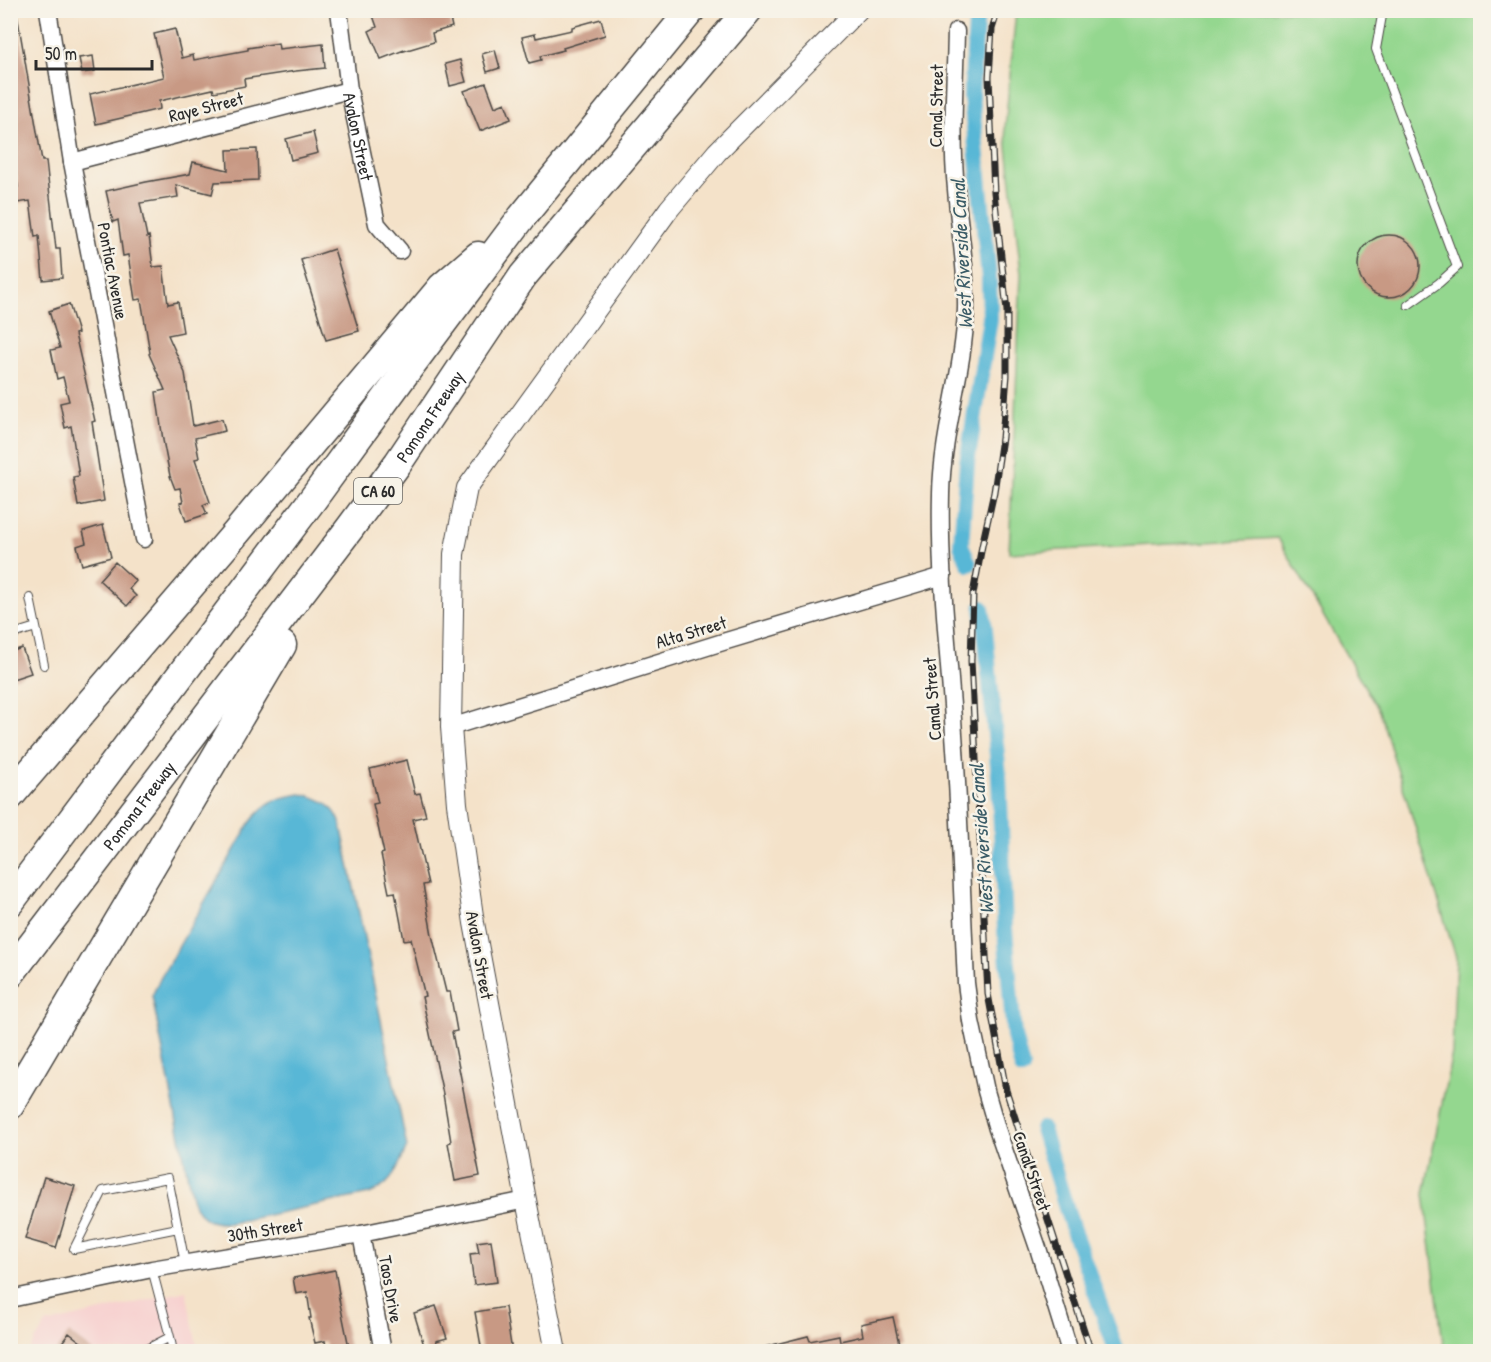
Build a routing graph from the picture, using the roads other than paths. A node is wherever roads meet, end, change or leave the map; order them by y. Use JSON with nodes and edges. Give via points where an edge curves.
{"nodes":[{"id":1,"x":48,"y":10,"type":"edge"},
{"id":2,"x":339,"y":10,"type":"edge"},
{"id":3,"x":690,"y":10,"type":"edge"},
{"id":4,"x":748,"y":10,"type":"edge"},
{"id":5,"x":858,"y":10,"type":"edge"},
{"id":6,"x":1383,"y":10,"type":"edge"},
{"id":7,"x":956,"y":31,"type":"dead end"},
{"id":8,"x":350,"y":90,"type":"junction"},
{"id":9,"x":72,"y":162,"type":"junction"},
{"id":10,"x":522,"y":217,"type":"junction"},
{"id":11,"x":400,"y":251,"type":"dead end"},
{"id":12,"x":1408,"y":305,"type":"dead end"},
{"id":13,"x":398,"y":463,"type":"junction"},
{"id":14,"x":144,"y":539,"type":"dead end"},
{"id":15,"x":943,"y":576,"type":"junction"},
{"id":16,"x":30,"y":598,"type":"dead end"},
{"id":17,"x":36,"y":627,"type":"junction"},
{"id":18,"x":10,"y":635,"type":"edge"},
{"id":19,"x":45,"y":665,"type":"dead end"},
{"id":20,"x":451,"y":727,"type":"junction"},
{"id":21,"x":10,"y":796,"type":"edge"},
{"id":22,"x":10,"y":902,"type":"edge"},
{"id":23,"x":10,"y":974,"type":"edge"},
{"id":24,"x":10,"y":1105,"type":"edge"},
{"id":25,"x":526,"y":1200,"type":"junction"},
{"id":26,"x":178,"y":1228,"type":"junction"},
{"id":27,"x":361,"y":1234,"type":"junction"},
{"id":28,"x":185,"y":1263,"type":"junction"},
{"id":29,"x":152,"y":1269,"type":"junction"},
{"id":30,"x":10,"y":1299,"type":"edge"},
{"id":31,"x":171,"y":1336,"type":"junction"},
{"id":32,"x":141,"y":1352,"type":"edge"},
{"id":33,"x":173,"y":1352,"type":"edge"},
{"id":34,"x":383,"y":1352,"type":"edge"},
{"id":35,"x":556,"y":1352,"type":"edge"},
{"id":36,"x":1070,"y":1352,"type":"edge"}],
"edges":[{"from":1,"to":9,"type":"street","name":"Pontiac Avenue"},
{"from":2,"to":8,"type":"street","name":"Avalon Street"},
{"from":3,"to":10,"type":"highway","number":"CA 60"},
{"from":4,"to":13,"type":"highway","name":"Pomona Freeway","number":"CA 60","via":[[523,276]]},
{"from":5,"to":20,"type":"street","name":"Avalon Street","via":[[717,152],[669,208],[467,488],[454,554]]},
{"from":6,"to":12,"type":"lane","via":[[1376,49],[1457,267]]},
{"from":7,"to":15,"type":"street","name":"Canal Street","via":[[954,138],[966,309],[944,449]]},
{"from":8,"to":9,"type":"street","name":"Raye Street"},
{"from":8,"to":11,"type":"street","name":"Avalon Street","via":[[377,224]]},
{"from":9,"to":14,"type":"street","name":"Pontiac Avenue"},
{"from":10,"to":21,"type":"highway","via":[[442,287]]},
{"from":10,"to":22,"type":"highway","number":"CA 60"},
{"from":13,"to":23,"type":"highway","name":"Pomona Freeway","number":"CA 60"},
{"from":13,"to":24,"type":"highway","via":[[271,662]]},
{"from":15,"to":20,"type":"street","name":"Alta Street"},
{"from":15,"to":36,"type":"street","name":"Canal Street","via":[[971,1021],[997,1129]]},
{"from":16,"to":17,"type":"lane"},
{"from":17,"to":18,"type":"lane"},
{"from":17,"to":19,"type":"lane"},
{"from":20,"to":25,"type":"street","name":"Avalon Street","via":[[457,804],[474,923]]},
{"from":25,"to":27,"type":"street","name":"30th Street"},
{"from":25,"to":35,"type":"street","name":"Avalon Street"},
{"from":26,"to":26,"type":"lane","via":[[168,1178],[157,1180],[103,1191],[74,1249]]},
{"from":26,"to":28,"type":"lane"},
{"from":27,"to":28,"type":"street","name":"30th Street"},
{"from":27,"to":34,"type":"street","name":"Taos Drive"},
{"from":28,"to":29,"type":"street","name":"30th Street"},
{"from":29,"to":30,"type":"street","name":"30th Street"},
{"from":29,"to":31,"type":"lane"},
{"from":31,"to":32,"type":"lane"},
{"from":31,"to":33,"type":"lane"}]}
